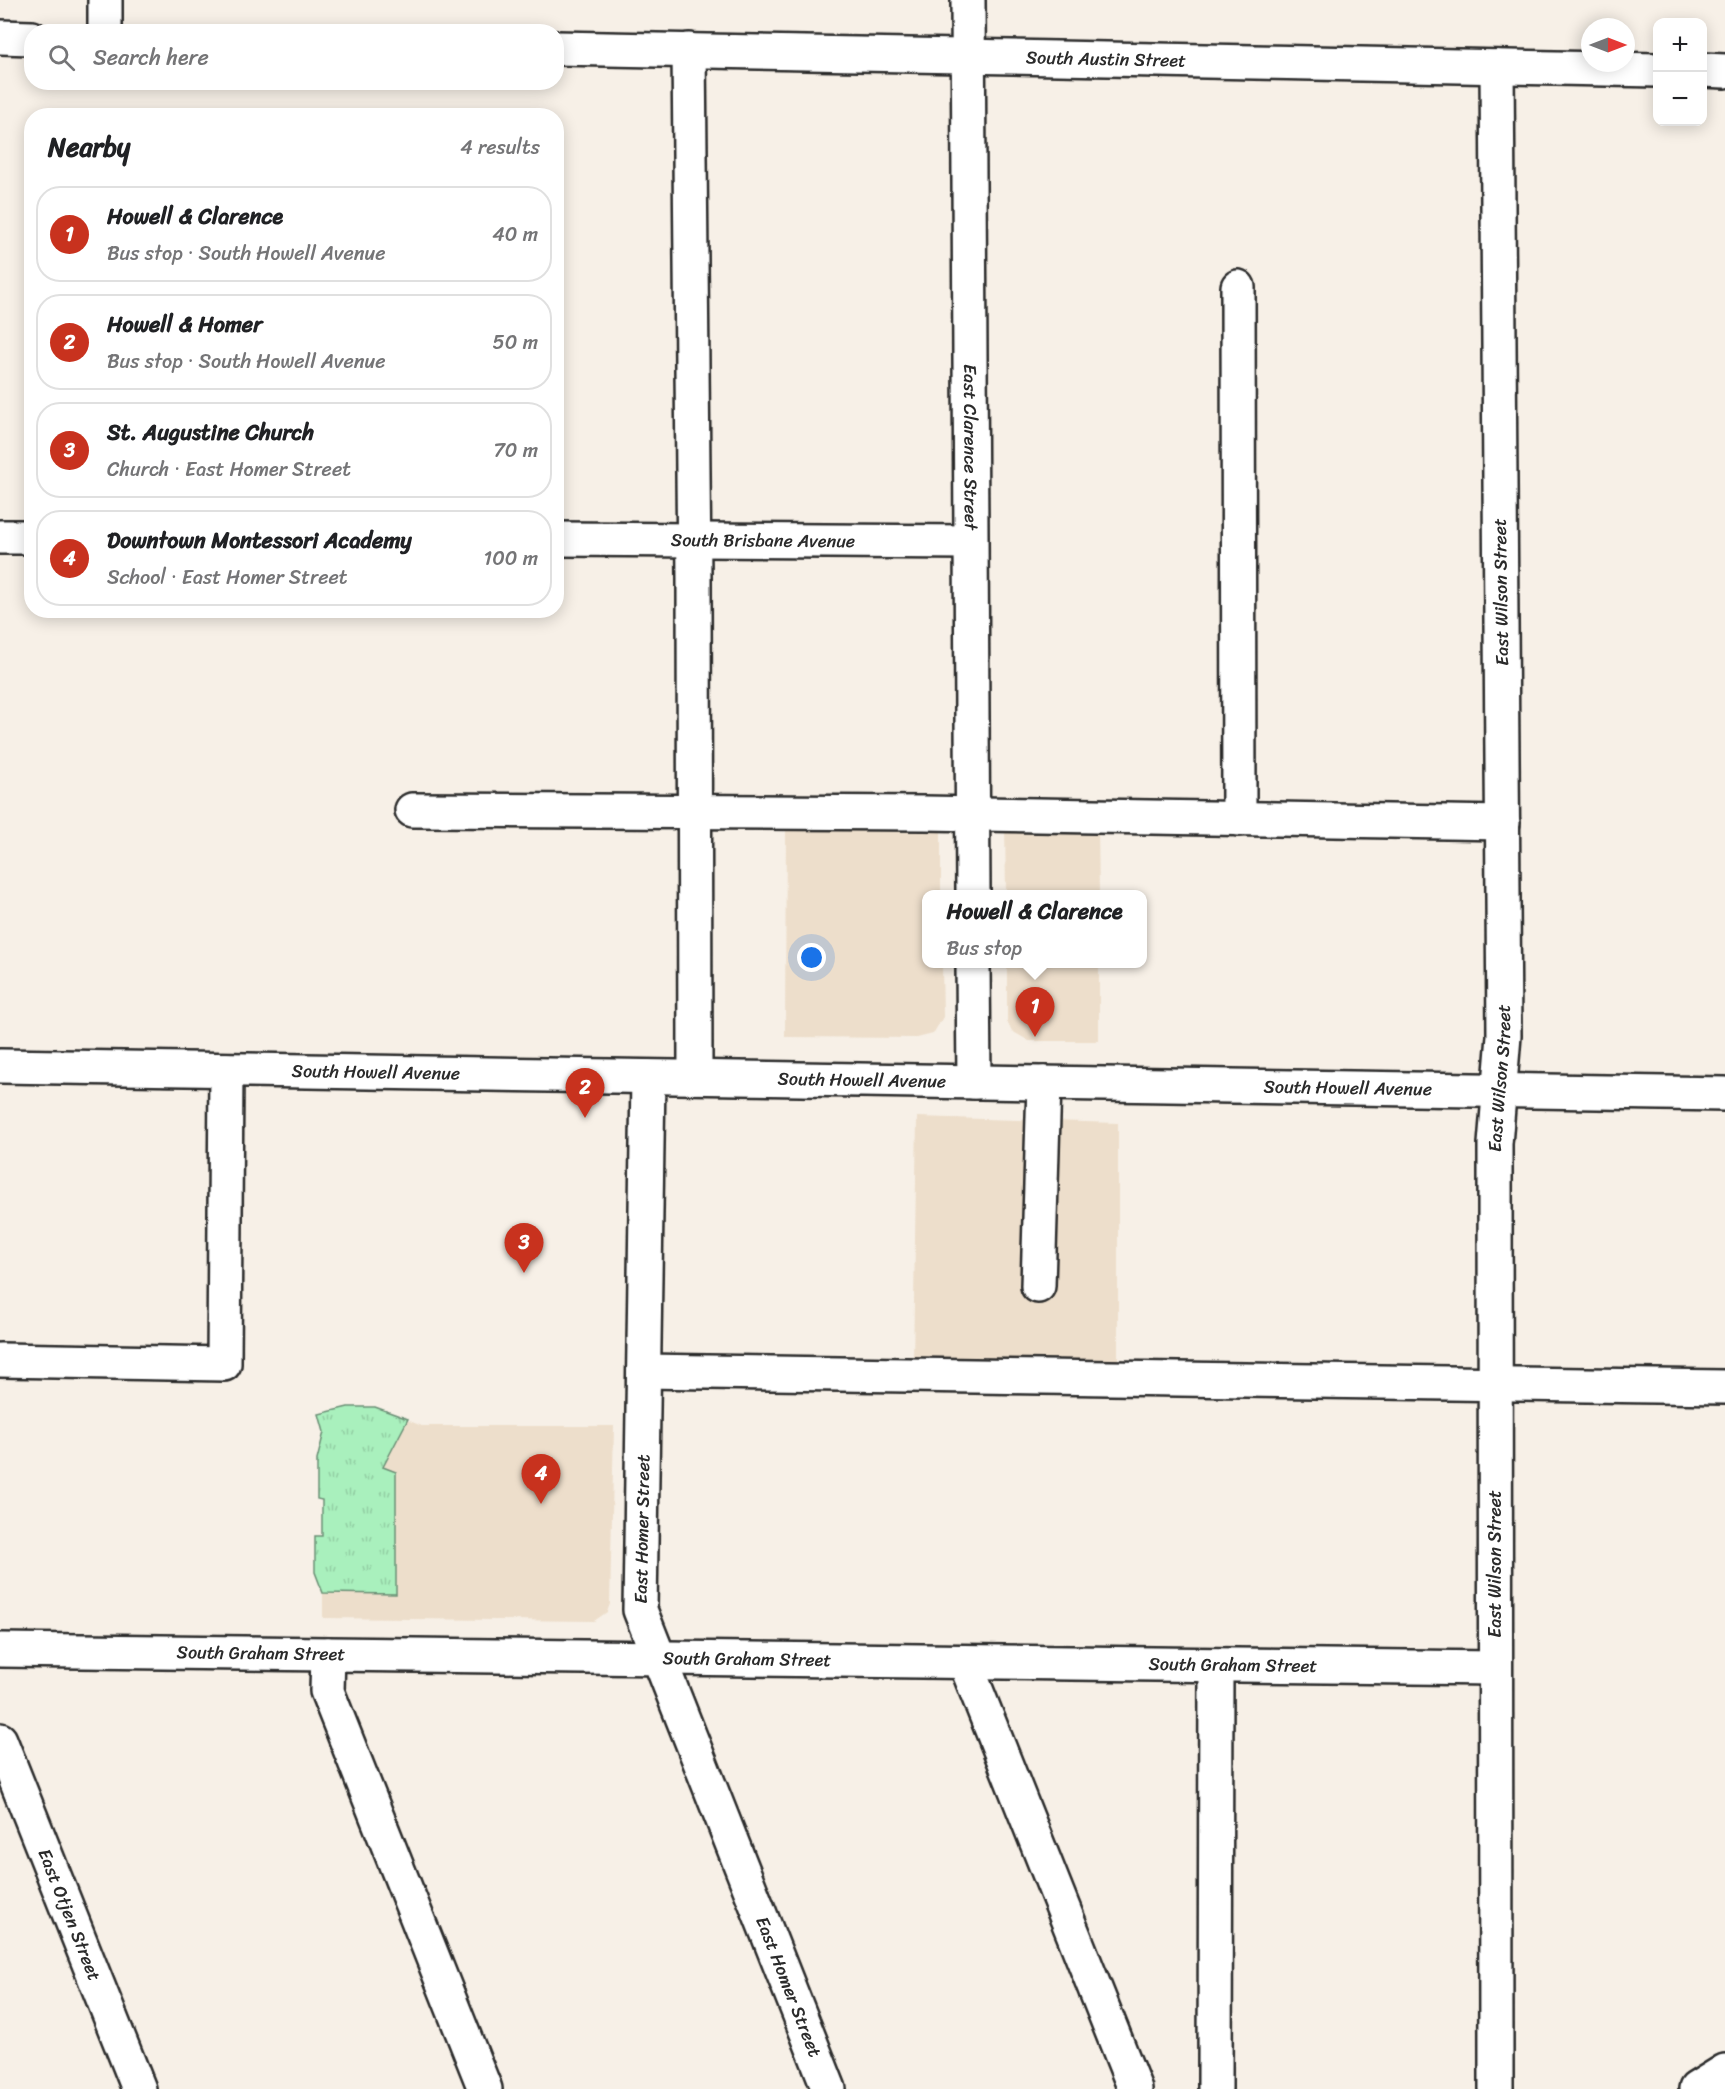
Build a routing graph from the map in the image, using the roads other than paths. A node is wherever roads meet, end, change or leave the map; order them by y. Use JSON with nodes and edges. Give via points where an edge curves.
{"nodes":[{"id":1,"x":105,"y":0,"type":"edge"},
{"id":2,"x":968,"y":0,"type":"edge"},
{"id":3,"x":105,"y":24,"type":"edge"},
{"id":4,"x":0,"y":37,"type":"edge"},
{"id":5,"x":24,"y":38,"type":"edge"},
{"id":6,"x":564,"y":48,"type":"edge"},
{"id":7,"x":689,"y":50,"type":"junction"},
{"id":8,"x":968,"y":54,"type":"junction"},
{"id":9,"x":1497,"y":67,"type":"junction"},
{"id":10,"x":1653,"y":70,"type":"edge"},
{"id":11,"x":1707,"y":70,"type":"edge"},
{"id":12,"x":1725,"y":71,"type":"edge"},
{"id":13,"x":1238,"y":287,"type":"dead end"},
{"id":14,"x":0,"y":537,"type":"edge"},
{"id":15,"x":24,"y":537,"type":"edge"},
{"id":16,"x":564,"y":540,"type":"edge"},
{"id":17,"x":693,"y":540,"type":"junction"},
{"id":18,"x":970,"y":542,"type":"junction"},
{"id":19,"x":412,"y":810,"type":"dead end"},
{"id":20,"x":695,"y":811,"type":"junction"},
{"id":21,"x":972,"y":814,"type":"junction"},
{"id":22,"x":1239,"y":819,"type":"junction"},
{"id":23,"x":1503,"y":823,"type":"junction"},
{"id":24,"x":973,"y":890,"type":"edge"},
{"id":25,"x":973,"y":968,"type":"edge"},
{"id":26,"x":0,"y":1066,"type":"edge"},
{"id":27,"x":226,"y":1070,"type":"junction"},
{"id":28,"x":648,"y":1077,"type":"junction"},
{"id":29,"x":695,"y":1077,"type":"junction"},
{"id":30,"x":974,"y":1082,"type":"junction"},
{"id":31,"x":1044,"y":1083,"type":"junction"},
{"id":32,"x":1499,"y":1090,"type":"junction"},
{"id":33,"x":1725,"y":1094,"type":"edge"},
{"id":34,"x":1038,"y":1287,"type":"dead end"},
{"id":35,"x":0,"y":1360,"type":"edge"},
{"id":36,"x":644,"y":1371,"type":"junction"},
{"id":37,"x":1494,"y":1383,"type":"junction"},
{"id":38,"x":1725,"y":1387,"type":"edge"},
{"id":39,"x":0,"y":1650,"type":"edge"},
{"id":40,"x":328,"y":1654,"type":"junction"},
{"id":41,"x":659,"y":1658,"type":"junction"},
{"id":42,"x":965,"y":1662,"type":"junction"},
{"id":43,"x":1216,"y":1665,"type":"junction"},
{"id":44,"x":1495,"y":1668,"type":"junction"},
{"id":45,"x":0,"y":1740,"type":"edge"},
{"id":46,"x":1725,"y":2071,"type":"edge"},
{"id":47,"x":139,"y":2089,"type":"edge"},
{"id":48,"x":485,"y":2089,"type":"edge"},
{"id":49,"x":829,"y":2089,"type":"edge"},
{"id":50,"x":1135,"y":2089,"type":"edge"},
{"id":51,"x":1215,"y":2089,"type":"edge"},
{"id":52,"x":1496,"y":2089,"type":"edge"},
{"id":53,"x":1696,"y":2089,"type":"edge"}],
"edges":[{"from":1,"to":3,"type":"street"},
{"from":2,"to":8,"type":"street","name":"East Clarence Street"},
{"from":4,"to":5,"type":"street"},
{"from":6,"to":7,"type":"street","name":"South Austin Street"},
{"from":7,"to":8,"type":"street","name":"South Austin Street"},
{"from":7,"to":17,"type":"street"},
{"from":8,"to":9,"type":"street","name":"South Austin Street"},
{"from":8,"to":18,"type":"street","name":"East Clarence Street"},
{"from":9,"to":10,"type":"street","name":"South Austin Street"},
{"from":9,"to":23,"type":"street","name":"East Wilson Street"},
{"from":11,"to":12,"type":"street"},
{"from":13,"to":22,"type":"street"},
{"from":14,"to":15,"type":"street"},
{"from":16,"to":17,"type":"street","name":"South Brisbane Avenue"},
{"from":17,"to":18,"type":"street","name":"South Brisbane Avenue"},
{"from":17,"to":20,"type":"street"},
{"from":18,"to":21,"type":"street","name":"East Clarence Street"},
{"from":19,"to":20,"type":"street"},
{"from":20,"to":21,"type":"street"},
{"from":20,"to":29,"type":"street"},
{"from":21,"to":22,"type":"street"},
{"from":21,"to":24,"type":"street","name":"East Clarence Street"},
{"from":22,"to":23,"type":"street"},
{"from":23,"to":32,"type":"street","name":"East Wilson Street","via":[[1504,1036]]},
{"from":25,"to":30,"type":"street"},
{"from":26,"to":27,"type":"street","name":"South Howell Avenue"},
{"from":27,"to":28,"type":"street","name":"South Howell Avenue"},
{"from":27,"to":35,"type":"street","via":[[224,1364]]},
{"from":28,"to":29,"type":"street","name":"South Howell Avenue"},
{"from":28,"to":36,"type":"street","name":"East Homer Street"},
{"from":29,"to":30,"type":"street","name":"South Howell Avenue"},
{"from":30,"to":31,"type":"street","name":"South Howell Avenue"},
{"from":31,"to":32,"type":"street","name":"South Howell Avenue"},
{"from":31,"to":34,"type":"street"},
{"from":32,"to":33,"type":"street","name":"South Howell Avenue"},
{"from":32,"to":37,"type":"street","name":"East Wilson Street","via":[[1495,1144]]},
{"from":36,"to":37,"type":"street"},
{"from":36,"to":41,"type":"street","name":"East Homer Street","via":[[640,1610]]},
{"from":37,"to":38,"type":"street"},
{"from":37,"to":44,"type":"street","name":"East Wilson Street"},
{"from":39,"to":40,"type":"street","name":"South Graham Street"},
{"from":40,"to":41,"type":"street","name":"South Graham Street"},
{"from":40,"to":48,"type":"street","via":[[327,1691]]},
{"from":41,"to":42,"type":"street","name":"South Graham Street"},
{"from":41,"to":49,"type":"street","name":"East Homer Street"},
{"from":42,"to":43,"type":"street","name":"South Graham Street"},
{"from":42,"to":50,"type":"street"},
{"from":43,"to":44,"type":"street","name":"South Graham Street"},
{"from":43,"to":51,"type":"street"},
{"from":44,"to":52,"type":"street","name":"East Wilson Street"},
{"from":45,"to":47,"type":"street","name":"East Otjen Street"},
{"from":46,"to":53,"type":"street"}]}
